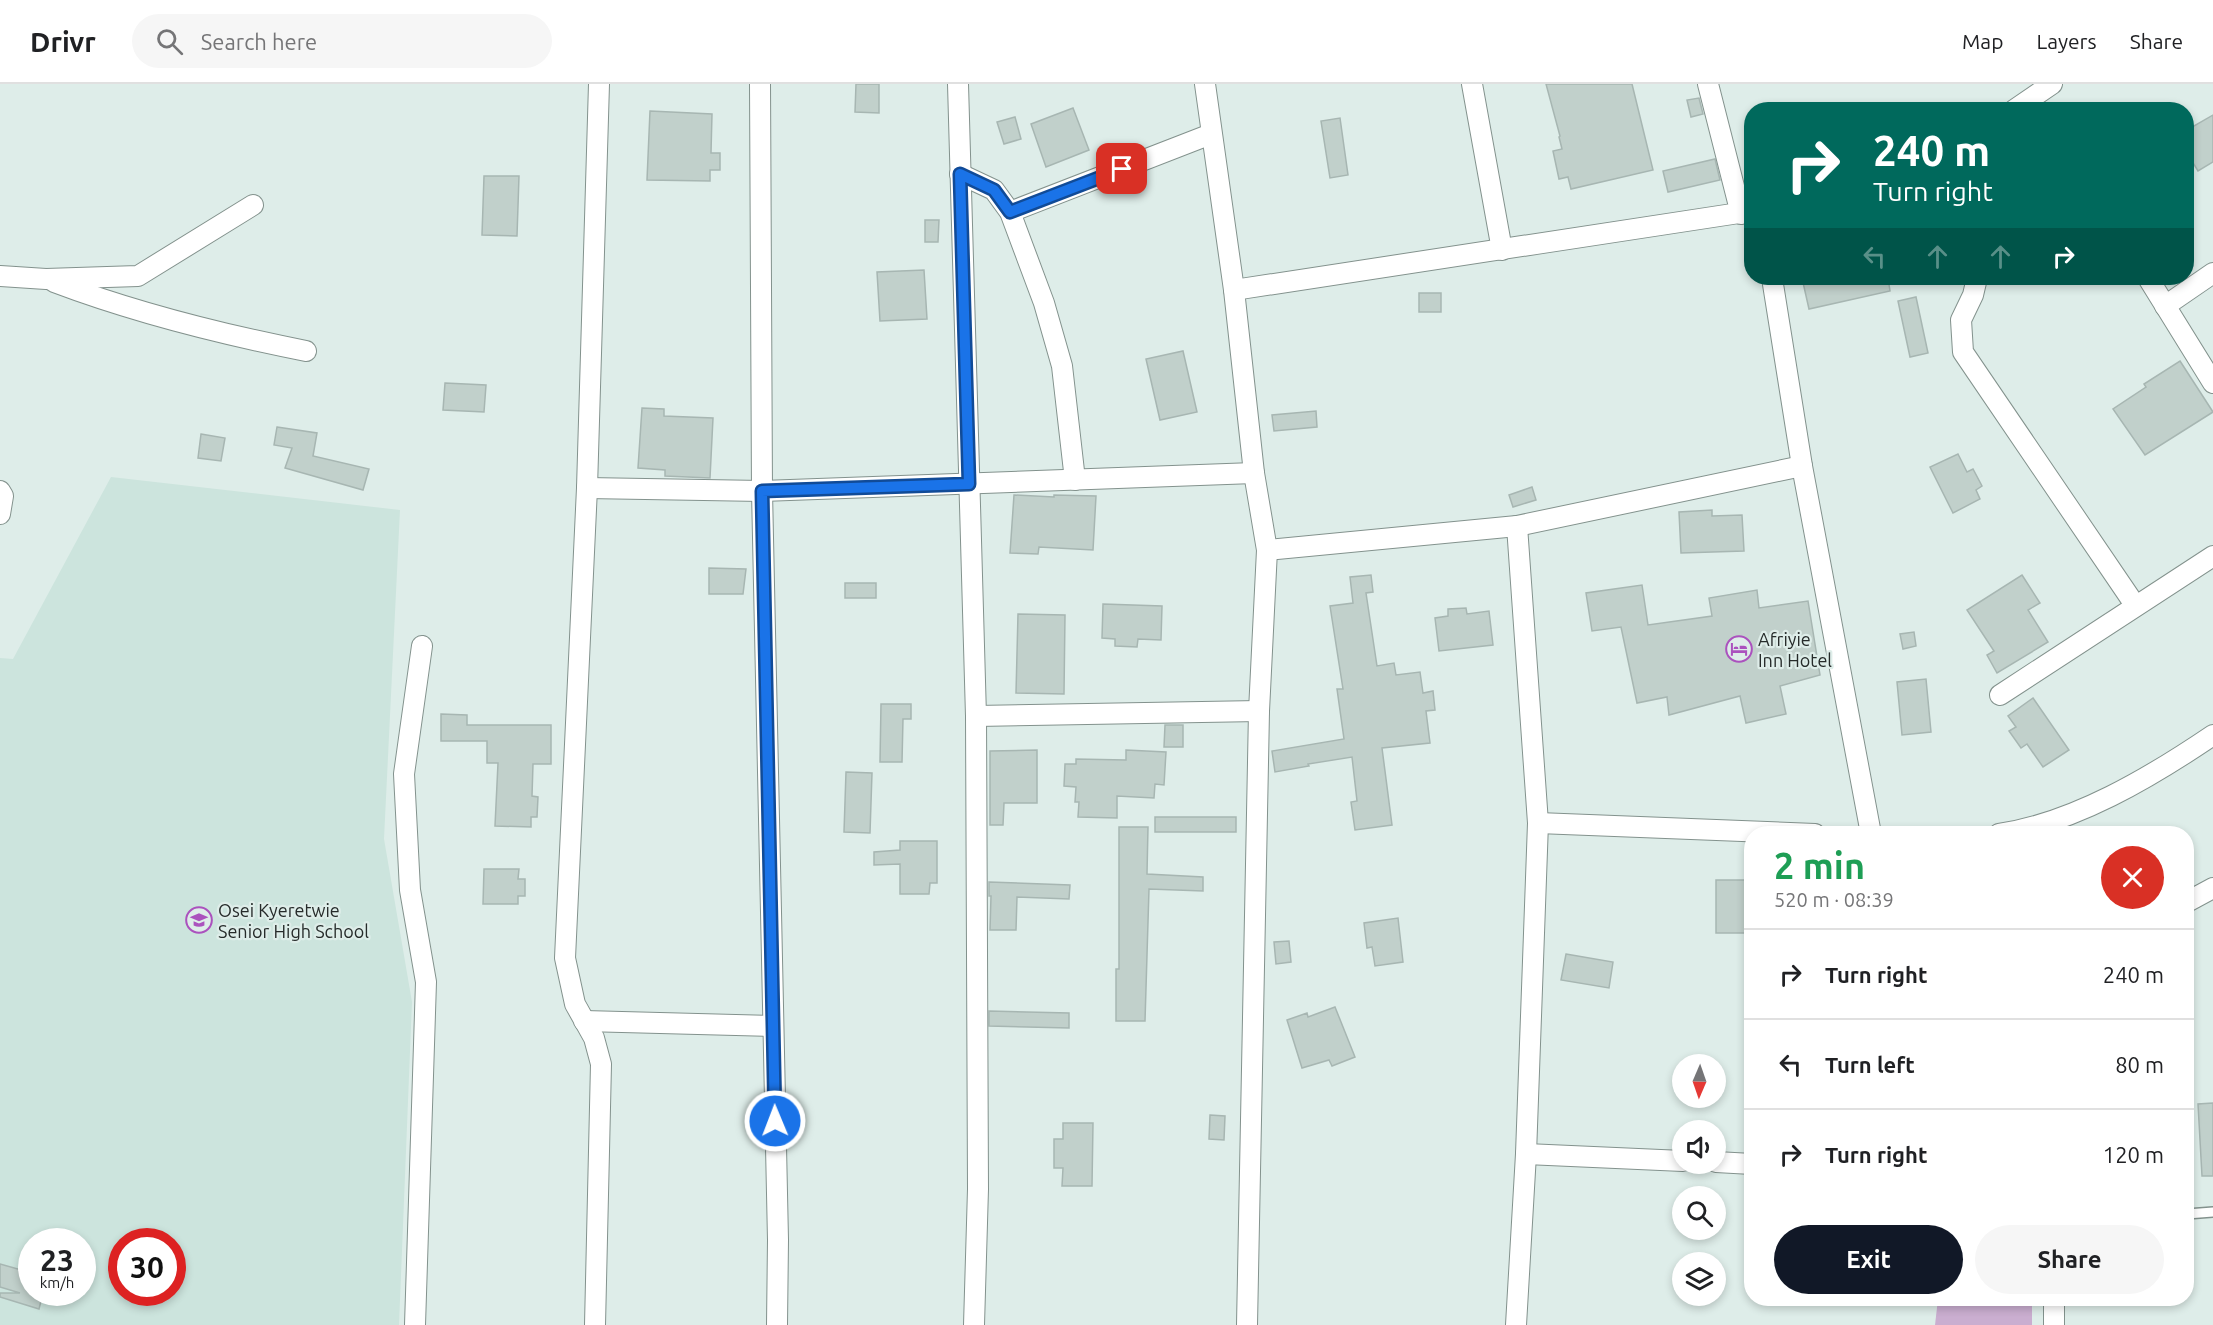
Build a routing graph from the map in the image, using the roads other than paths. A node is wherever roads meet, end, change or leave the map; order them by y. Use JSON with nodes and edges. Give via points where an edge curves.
{"nodes":[{"id":1,"x":599,"y":84,"type":"edge"},
{"id":2,"x":760,"y":84,"type":"edge"},
{"id":3,"x":958,"y":84,"type":"edge"},
{"id":4,"x":1205,"y":84,"type":"edge"},
{"id":5,"x":1472,"y":84,"type":"edge"},
{"id":6,"x":1708,"y":84,"type":"edge"},
{"id":7,"x":2045,"y":92,"type":"edge"},
{"id":8,"x":2028,"y":102,"type":"edge"},
{"id":9,"x":1212,"y":134,"type":"junction"},
{"id":10,"x":960,"y":174,"type":"junction"},
{"id":11,"x":1744,"y":202,"type":"edge"},
{"id":12,"x":253,"y":205,"type":"dead end"},
{"id":13,"x":1010,"y":212,"type":"junction"},
{"id":14,"x":1744,"y":212,"type":"edge"},
{"id":15,"x":1502,"y":250,"type":"junction"},
{"id":16,"x":2213,"y":273,"type":"edge"},
{"id":17,"x":0,"y":276,"type":"edge"},
{"id":18,"x":46,"y":279,"type":"junction"},
{"id":19,"x":1773,"y":285,"type":"edge"},
{"id":20,"x":1975,"y":285,"type":"edge"},
{"id":21,"x":2152,"y":285,"type":"edge"},
{"id":22,"x":1234,"y":290,"type":"junction"},
{"id":23,"x":2165,"y":306,"type":"junction"},
{"id":24,"x":306,"y":351,"type":"dead end"},
{"id":25,"x":2213,"y":383,"type":"edge"},
{"id":26,"x":1802,"y":466,"type":"junction"},
{"id":27,"x":1254,"y":473,"type":"junction"},
{"id":28,"x":1075,"y":480,"type":"junction"},
{"id":29,"x":969,"y":484,"type":"junction"},
{"id":30,"x":587,"y":488,"type":"junction"},
{"id":31,"x":0,"y":491,"type":"edge"},
{"id":32,"x":762,"y":491,"type":"junction"},
{"id":33,"x":0,"y":514,"type":"edge"},
{"id":34,"x":1517,"y":526,"type":"junction"},
{"id":35,"x":1268,"y":550,"type":"junction"},
{"id":36,"x":2213,"y":556,"type":"edge"},
{"id":37,"x":2135,"y":605,"type":"junction"},
{"id":38,"x":422,"y":646,"type":"dead end"},
{"id":39,"x":2000,"y":695,"type":"dead end"},
{"id":40,"x":1259,"y":711,"type":"junction"},
{"id":41,"x":976,"y":716,"type":"junction"},
{"id":42,"x":2213,"y":735,"type":"edge"},
{"id":43,"x":1538,"y":823,"type":"junction"},
{"id":44,"x":1870,"y":826,"type":"edge"},
{"id":45,"x":2038,"y":826,"type":"edge"},
{"id":46,"x":1744,"y":831,"type":"edge"},
{"id":47,"x":2213,"y":888,"type":"edge"},
{"id":48,"x":2194,"y":898,"type":"edge"},
{"id":49,"x":584,"y":1021,"type":"junction"},
{"id":50,"x":772,"y":1026,"type":"junction"},
{"id":51,"x":1526,"y":1154,"type":"junction"},
{"id":52,"x":1672,"y":1161,"type":"edge"},
{"id":53,"x":1726,"y":1163,"type":"edge"},
{"id":54,"x":1744,"y":1164,"type":"edge"},
{"id":55,"x":2213,"y":1212,"type":"edge"},
{"id":56,"x":2194,"y":1213,"type":"edge"},
{"id":57,"x":2054,"y":1306,"type":"edge"},
{"id":58,"x":415,"y":1325,"type":"edge"},
{"id":59,"x":595,"y":1325,"type":"edge"},
{"id":60,"x":777,"y":1325,"type":"edge"},
{"id":61,"x":974,"y":1325,"type":"edge"},
{"id":62,"x":1247,"y":1325,"type":"edge"},
{"id":63,"x":1516,"y":1325,"type":"edge"},
{"id":64,"x":2054,"y":1325,"type":"edge"}],
"edges":[{"from":1,"to":30,"type":"street"},
{"from":2,"to":32,"type":"street"},
{"from":3,"to":10,"type":"street"},
{"from":4,"to":9,"type":"street"},
{"from":5,"to":15,"type":"street"},
{"from":6,"to":11,"type":"street"},
{"from":7,"to":8,"type":"street"},
{"from":9,"to":13,"type":"street"},
{"from":9,"to":22,"type":"street"},
{"from":10,"to":13,"type":"street","via":[[994,190]]},
{"from":10,"to":29,"type":"street"},
{"from":12,"to":18,"type":"street","via":[[138,276]]},
{"from":13,"to":28,"type":"street","via":[[1044,303],[1062,366]]},
{"from":14,"to":15,"type":"street"},
{"from":15,"to":22,"type":"street"},
{"from":16,"to":23,"type":"street"},
{"from":17,"to":18,"type":"street"},
{"from":18,"to":24,"type":"street","via":[[172,322]]},
{"from":19,"to":26,"type":"street"},
{"from":20,"to":37,"type":"street","via":[[1961,320],[1963,352]]},
{"from":21,"to":23,"type":"street"},
{"from":22,"to":27,"type":"street"},
{"from":23,"to":25,"type":"street"},
{"from":26,"to":34,"type":"street"},
{"from":26,"to":44,"type":"street"},
{"from":27,"to":28,"type":"street"},
{"from":27,"to":35,"type":"street"},
{"from":28,"to":29,"type":"street"},
{"from":29,"to":32,"type":"street"},
{"from":29,"to":41,"type":"street"},
{"from":30,"to":32,"type":"street"},
{"from":30,"to":49,"type":"street","via":[[565,958],[575,1004]]},
{"from":31,"to":33,"type":"street"},
{"from":32,"to":50,"type":"street"},
{"from":34,"to":35,"type":"street"},
{"from":34,"to":43,"type":"street"},
{"from":35,"to":40,"type":"street"},
{"from":36,"to":37,"type":"street"},
{"from":37,"to":39,"type":"street"},
{"from":38,"to":58,"type":"street","via":[[404,774],[410,890],[426,982]]},
{"from":40,"to":41,"type":"street"},
{"from":40,"to":62,"type":"street"},
{"from":41,"to":61,"type":"street","via":[[978,1189]]},
{"from":42,"to":45,"type":"street","via":[[2166,767],[2080,810]]},
{"from":43,"to":46,"type":"street"},
{"from":43,"to":51,"type":"street"},
{"from":47,"to":48,"type":"street"},
{"from":49,"to":50,"type":"street"},
{"from":49,"to":59,"type":"street","via":[[594,1038],[601,1064]]},
{"from":50,"to":60,"type":"street"},
{"from":51,"to":52,"type":"street"},
{"from":51,"to":63,"type":"street"},
{"from":53,"to":54,"type":"street"},
{"from":55,"to":56,"type":"lane"},
{"from":57,"to":64,"type":"street"}]}
